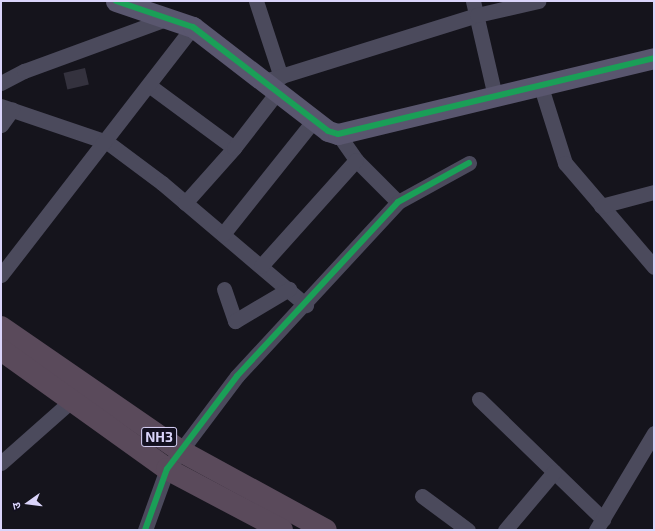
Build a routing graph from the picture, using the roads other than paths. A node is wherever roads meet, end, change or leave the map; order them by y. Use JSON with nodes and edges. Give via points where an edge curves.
{"nodes":[{"id":1,"x":116,"y":1,"type":"edge"},
{"id":2,"x":256,"y":1,"type":"edge"},
{"id":3,"x":538,"y":1,"type":"edge"},
{"id":4,"x":475,"y":8,"type":"edge"},
{"id":5,"x":159,"y":11,"type":"edge"},
{"id":6,"x":193,"y":27,"type":"junction"},
{"id":7,"x":654,"y":58,"type":"edge"},
{"id":8,"x":275,"y":83,"type":"junction"},
{"id":9,"x":1,"y":84,"type":"edge"},
{"id":10,"x":150,"y":86,"type":"junction"},
{"id":11,"x":541,"y":87,"type":"junction"},
{"id":12,"x":495,"y":96,"type":"junction"},
{"id":13,"x":6,"y":108,"type":"edge"},
{"id":14,"x":314,"y":120,"type":"junction"},
{"id":15,"x":1,"y":125,"type":"edge"},
{"id":16,"x":338,"y":134,"type":"junction"},
{"id":17,"x":107,"y":142,"type":"junction"},
{"id":18,"x":234,"y":148,"type":"junction"},
{"id":19,"x":356,"y":160,"type":"junction"},
{"id":20,"x":469,"y":163,"type":"dead end"},
{"id":21,"x":654,"y":192,"type":"edge"},
{"id":22,"x":398,"y":202,"type":"junction"},
{"id":23,"x":185,"y":203,"type":"junction"},
{"id":24,"x":601,"y":206,"type":"junction"},
{"id":25,"x":223,"y":234,"type":"junction"},
{"id":26,"x":262,"y":266,"type":"junction"},
{"id":27,"x":654,"y":267,"type":"edge"},
{"id":28,"x":1,"y":275,"type":"edge"},
{"id":29,"x":224,"y":289,"type":"dead end"},
{"id":30,"x":288,"y":290,"type":"junction"},
{"id":31,"x":306,"y":305,"type":"junction"},
{"id":32,"x":1,"y":327,"type":"edge"},
{"id":33,"x":1,"y":350,"type":"edge"},
{"id":34,"x":479,"y":399,"type":"dead end"},
{"id":35,"x":71,"y":401,"type":"junction"},
{"id":36,"x":654,"y":433,"type":"edge"},
{"id":37,"x":179,"y":450,"type":"junction"},
{"id":38,"x":1,"y":464,"type":"edge"},
{"id":39,"x":167,"y":469,"type":"junction"},
{"id":40,"x":554,"y":472,"type":"junction"},
{"id":41,"x":422,"y":496,"type":"dead end"},
{"id":42,"x":599,"y":524,"type":"edge"},
{"id":43,"x":145,"y":530,"type":"edge"},
{"id":44,"x":282,"y":530,"type":"edge"},
{"id":45,"x":326,"y":530,"type":"edge"},
{"id":46,"x":468,"y":530,"type":"edge"},
{"id":47,"x":505,"y":530,"type":"edge"}],
"edges":[{"from":1,"to":5,"type":"street"},
{"from":2,"to":8,"type":"street"},
{"from":3,"to":4,"type":"street"},
{"from":4,"to":8,"type":"street"},
{"from":4,"to":12,"type":"street"},
{"from":5,"to":6,"type":"street"},
{"from":5,"to":9,"type":"street","via":[[24,70]]},
{"from":6,"to":8,"type":"street"},
{"from":6,"to":10,"type":"street"},
{"from":7,"to":11,"type":"street"},
{"from":8,"to":14,"type":"street"},
{"from":8,"to":18,"type":"street"},
{"from":10,"to":17,"type":"street"},
{"from":10,"to":18,"type":"street"},
{"from":11,"to":12,"type":"street"},
{"from":11,"to":24,"type":"street","via":[[565,163]]},
{"from":12,"to":16,"type":"street"},
{"from":13,"to":15,"type":"street"},
{"from":13,"to":17,"type":"street"},
{"from":14,"to":16,"type":"street","via":[[328,131]]},
{"from":14,"to":25,"type":"street"},
{"from":16,"to":19,"type":"street"},
{"from":17,"to":23,"type":"street"},
{"from":17,"to":28,"type":"street"},
{"from":18,"to":23,"type":"street"},
{"from":19,"to":22,"type":"street"},
{"from":19,"to":26,"type":"street"},
{"from":20,"to":22,"type":"street"},
{"from":21,"to":24,"type":"street"},
{"from":22,"to":31,"type":"street"},
{"from":23,"to":25,"type":"street"},
{"from":24,"to":27,"type":"street"},
{"from":25,"to":26,"type":"street"},
{"from":26,"to":30,"type":"street"},
{"from":29,"to":30,"type":"street","via":[[236,321]]},
{"from":30,"to":31,"type":"street"},
{"from":31,"to":37,"type":"street","via":[[237,376]]},
{"from":32,"to":37,"type":"highway","number":"NH3"},
{"from":33,"to":35,"type":"highway","number":"NH3"},
{"from":34,"to":40,"type":"street"},
{"from":35,"to":38,"type":"street"},
{"from":35,"to":39,"type":"highway","number":"NH3"},
{"from":36,"to":42,"type":"street"},
{"from":37,"to":39,"type":"street"},
{"from":37,"to":45,"type":"highway","number":"NH3"},
{"from":39,"to":43,"type":"street"},
{"from":39,"to":44,"type":"highway","number":"NH3"},
{"from":40,"to":42,"type":"street"},
{"from":40,"to":47,"type":"street"},
{"from":41,"to":46,"type":"street"}]}
